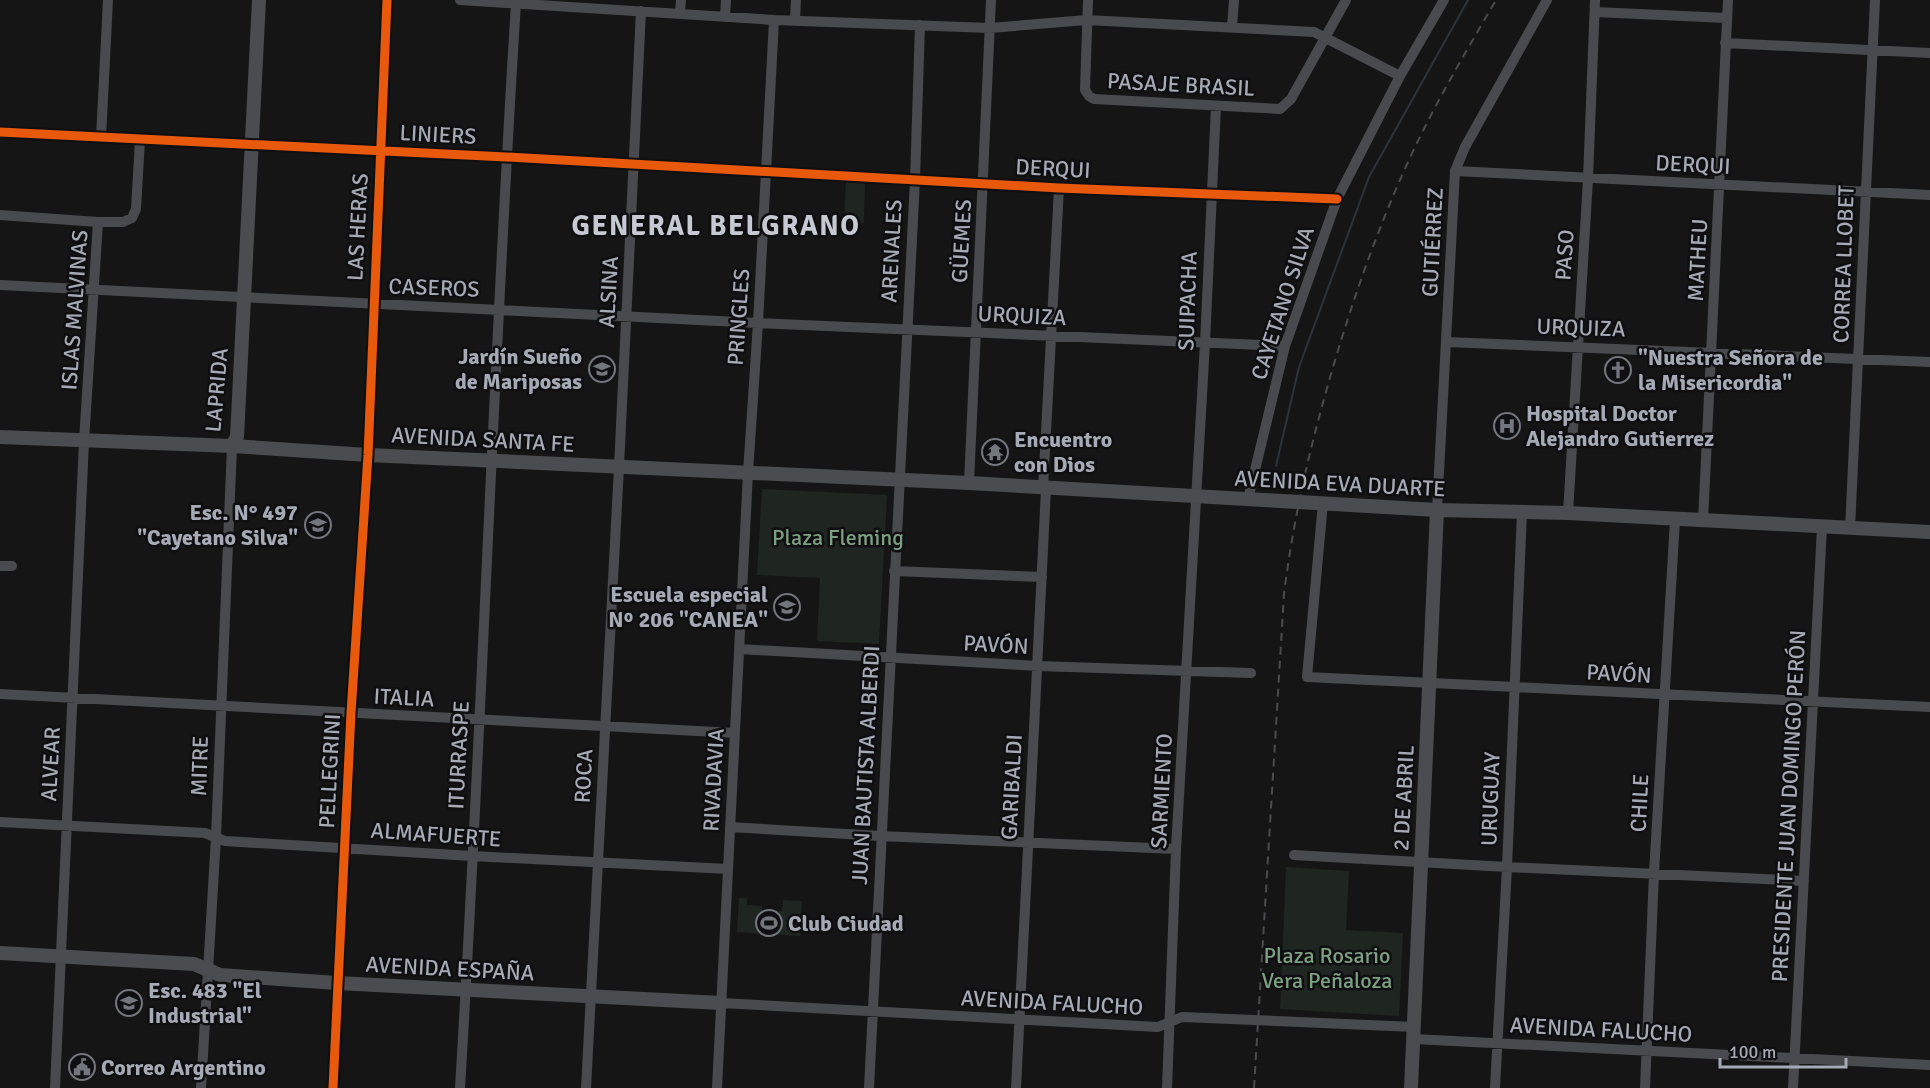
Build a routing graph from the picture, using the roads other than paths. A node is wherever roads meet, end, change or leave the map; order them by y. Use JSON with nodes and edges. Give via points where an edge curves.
{"nodes":[{"id":1,"x":108,"y":0,"type":"edge"},
{"id":2,"x":252,"y":0,"type":"edge"},
{"id":3,"x":259,"y":0,"type":"edge"},
{"id":4,"x":387,"y":0,"type":"edge"},
{"id":5,"x":460,"y":0,"type":"edge"},
{"id":6,"x":681,"y":0,"type":"edge"},
{"id":7,"x":726,"y":0,"type":"edge"},
{"id":8,"x":796,"y":0,"type":"edge"},
{"id":9,"x":991,"y":0,"type":"edge"},
{"id":10,"x":1088,"y":0,"type":"edge"},
{"id":11,"x":1234,"y":0,"type":"edge"},
{"id":12,"x":1346,"y":0,"type":"edge"},
{"id":13,"x":1444,"y":0,"type":"edge"},
{"id":14,"x":1547,"y":0,"type":"edge"},
{"id":15,"x":1595,"y":0,"type":"edge"},
{"id":16,"x":1728,"y":0,"type":"edge"},
{"id":17,"x":1875,"y":0,"type":"edge"},
{"id":18,"x":499,"y":1,"type":"edge"},
{"id":19,"x":516,"y":3,"type":"junction"},
{"id":20,"x":568,"y":3,"type":"edge"},
{"id":21,"x":641,"y":11,"type":"junction"},
{"id":22,"x":1595,"y":12,"type":"junction"},
{"id":23,"x":680,"y":14,"type":"junction"},
{"id":24,"x":725,"y":17,"type":"junction"},
{"id":25,"x":1727,"y":18,"type":"junction"},
{"id":26,"x":774,"y":20,"type":"junction"},
{"id":27,"x":795,"y":20,"type":"junction"},
{"id":28,"x":1087,"y":20,"type":"junction"},
{"id":29,"x":921,"y":25,"type":"junction"},
{"id":30,"x":1232,"y":26,"type":"junction"},
{"id":31,"x":990,"y":28,"type":"junction"},
{"id":32,"x":1326,"y":38,"type":"junction"},
{"id":33,"x":1725,"y":43,"type":"junction"},
{"id":34,"x":1873,"y":50,"type":"junction"},
{"id":35,"x":1930,"y":53,"type":"edge"},
{"id":36,"x":1400,"y":76,"type":"junction"},
{"id":37,"x":1216,"y":106,"type":"junction"},
{"id":38,"x":0,"y":132,"type":"edge"},
{"id":39,"x":100,"y":138,"type":"junction"},
{"id":40,"x":140,"y":140,"type":"junction"},
{"id":41,"x":247,"y":143,"type":"junction"},
{"id":42,"x":380,"y":150,"type":"junction"},
{"id":43,"x":506,"y":157,"type":"junction"},
{"id":44,"x":634,"y":164,"type":"junction"},
{"id":45,"x":1455,"y":171,"type":"junction"},
{"id":46,"x":766,"y":172,"type":"junction"},
{"id":47,"x":1588,"y":179,"type":"junction"},
{"id":48,"x":915,"y":180,"type":"junction"},
{"id":49,"x":983,"y":184,"type":"junction"},
{"id":50,"x":1720,"y":185,"type":"junction"},
{"id":51,"x":1059,"y":188,"type":"junction"},
{"id":52,"x":1866,"y":192,"type":"junction"},
{"id":53,"x":1210,"y":195,"type":"junction"},
{"id":54,"x":1930,"y":195,"type":"edge"},
{"id":55,"x":1337,"y":199,"type":"junction"},
{"id":56,"x":0,"y":215,"type":"edge"},
{"id":57,"x":98,"y":222,"type":"junction"},
{"id":58,"x":0,"y":285,"type":"edge"},
{"id":59,"x":93,"y":288,"type":"junction"},
{"id":60,"x":240,"y":296,"type":"junction"},
{"id":61,"x":373,"y":304,"type":"junction"},
{"id":62,"x":499,"y":309,"type":"junction"},
{"id":63,"x":626,"y":316,"type":"junction"},
{"id":64,"x":758,"y":323,"type":"junction"},
{"id":65,"x":906,"y":329,"type":"junction"},
{"id":66,"x":976,"y":332,"type":"junction"},
{"id":67,"x":1052,"y":336,"type":"junction"},
{"id":68,"x":1447,"y":342,"type":"junction"},
{"id":69,"x":1205,"y":343,"type":"junction"},
{"id":70,"x":1284,"y":346,"type":"junction"},
{"id":71,"x":1578,"y":346,"type":"junction"},
{"id":72,"x":1712,"y":352,"type":"junction"},
{"id":73,"x":1859,"y":358,"type":"junction"},
{"id":74,"x":1930,"y":362,"type":"edge"},
{"id":75,"x":0,"y":437,"type":"edge"},
{"id":76,"x":84,"y":441,"type":"junction"},
{"id":77,"x":232,"y":446,"type":"junction"},
{"id":78,"x":368,"y":455,"type":"junction"},
{"id":79,"x":492,"y":460,"type":"junction"},
{"id":80,"x":619,"y":467,"type":"junction"},
{"id":81,"x":747,"y":473,"type":"junction"},
{"id":82,"x":899,"y":480,"type":"junction"},
{"id":83,"x":969,"y":483,"type":"junction"},
{"id":84,"x":1044,"y":488,"type":"junction"},
{"id":85,"x":1196,"y":497,"type":"junction"},
{"id":86,"x":1248,"y":499,"type":"junction"},
{"id":87,"x":1323,"y":503,"type":"junction"},
{"id":88,"x":1437,"y":510,"type":"junction"},
{"id":89,"x":1522,"y":512,"type":"junction"},
{"id":90,"x":1568,"y":513,"type":"junction"},
{"id":91,"x":1675,"y":519,"type":"junction"},
{"id":92,"x":1703,"y":521,"type":"junction"},
{"id":93,"x":1822,"y":527,"type":"junction"},
{"id":94,"x":1850,"y":529,"type":"junction"},
{"id":95,"x":1930,"y":532,"type":"edge"},
{"id":96,"x":0,"y":566,"type":"edge"},
{"id":97,"x":12,"y":566,"type":"dead end"},
{"id":98,"x":894,"y":571,"type":"junction"},
{"id":99,"x":1042,"y":577,"type":"junction"},
{"id":100,"x":739,"y":648,"type":"junction"},
{"id":101,"x":889,"y":658,"type":"junction"},
{"id":102,"x":1038,"y":666,"type":"junction"},
{"id":103,"x":1187,"y":672,"type":"junction"},
{"id":104,"x":1251,"y":674,"type":"dead end"},
{"id":105,"x":1430,"y":684,"type":"junction"},
{"id":106,"x":1515,"y":687,"type":"junction"},
{"id":107,"x":0,"y":694,"type":"edge"},
{"id":108,"x":1665,"y":695,"type":"junction"},
{"id":109,"x":73,"y":698,"type":"junction"},
{"id":110,"x":1813,"y":702,"type":"junction"},
{"id":111,"x":221,"y":705,"type":"junction"},
{"id":112,"x":1930,"y":707,"type":"edge"},
{"id":113,"x":351,"y":713,"type":"junction"},
{"id":114,"x":479,"y":720,"type":"junction"},
{"id":115,"x":605,"y":726,"type":"junction"},
{"id":116,"x":735,"y":733,"type":"junction"},
{"id":117,"x":0,"y":822,"type":"edge"},
{"id":118,"x":67,"y":825,"type":"junction"},
{"id":119,"x":730,"y":827,"type":"junction"},
{"id":120,"x":880,"y":836,"type":"junction"},
{"id":121,"x":216,"y":837,"type":"junction"},
{"id":122,"x":1028,"y":842,"type":"junction"},
{"id":123,"x":345,"y":847,"type":"junction"},
{"id":124,"x":1176,"y":849,"type":"junction"},
{"id":125,"x":1293,"y":855,"type":"dead end"},
{"id":126,"x":472,"y":856,"type":"junction"},
{"id":127,"x":597,"y":862,"type":"junction"},
{"id":128,"x":1421,"y":862,"type":"junction"},
{"id":129,"x":1507,"y":867,"type":"junction"},
{"id":130,"x":728,"y":869,"type":"junction"},
{"id":131,"x":1654,"y":873,"type":"junction"},
{"id":132,"x":1804,"y":881,"type":"junction"},
{"id":133,"x":0,"y":953,"type":"edge"},
{"id":134,"x":60,"y":956,"type":"junction"},
{"id":135,"x":208,"y":970,"type":"junction"},
{"id":136,"x":338,"y":983,"type":"junction"},
{"id":137,"x":466,"y":990,"type":"junction"},
{"id":138,"x":591,"y":996,"type":"junction"},
{"id":139,"x":721,"y":1003,"type":"junction"},
{"id":140,"x":873,"y":1012,"type":"junction"},
{"id":141,"x":1020,"y":1020,"type":"junction"},
{"id":142,"x":1170,"y":1022,"type":"junction"},
{"id":143,"x":1414,"y":1033,"type":"junction"},
{"id":144,"x":1498,"y":1044,"type":"junction"},
{"id":145,"x":1647,"y":1050,"type":"junction"},
{"id":146,"x":1795,"y":1058,"type":"junction"},
{"id":147,"x":1930,"y":1065,"type":"edge"},
{"id":148,"x":55,"y":1088,"type":"edge"},
{"id":149,"x":201,"y":1088,"type":"edge"},
{"id":150,"x":333,"y":1088,"type":"edge"},
{"id":151,"x":460,"y":1088,"type":"edge"},
{"id":152,"x":586,"y":1088,"type":"edge"},
{"id":153,"x":717,"y":1088,"type":"edge"},
{"id":154,"x":869,"y":1088,"type":"edge"},
{"id":155,"x":1016,"y":1088,"type":"edge"},
{"id":156,"x":1167,"y":1088,"type":"edge"},
{"id":157,"x":1411,"y":1088,"type":"edge"},
{"id":158,"x":1495,"y":1088,"type":"edge"},
{"id":159,"x":1645,"y":1088,"type":"edge"},
{"id":160,"x":1793,"y":1088,"type":"edge"}],
"edges":[{"from":1,"to":39,"type":"street"},
{"from":2,"to":41,"type":"main road","name":"LAPRIDA"},
{"from":3,"to":41,"type":"main road","name":"LAPRIDA"},
{"from":4,"to":42,"type":"street","name":"LAS HERAS"},
{"from":5,"to":18,"type":"street"},
{"from":6,"to":23,"type":"street"},
{"from":7,"to":24,"type":"street"},
{"from":8,"to":27,"type":"street"},
{"from":9,"to":31,"type":"street","name":"GÜEMES"},
{"from":10,"to":28,"type":"street"},
{"from":11,"to":30,"type":"street"},
{"from":12,"to":32,"type":"street"},
{"from":13,"to":36,"type":"street","name":"CAYETANO SILVA"},
{"from":14,"to":45,"type":"street","name":"GUTIÉRREZ"},
{"from":15,"to":22,"type":"street","name":"PASO"},
{"from":16,"to":25,"type":"street","name":"MATHEU"},
{"from":17,"to":34,"type":"street","name":"CORREA LLOBET"},
{"from":18,"to":19,"type":"street"},
{"from":19,"to":20,"type":"street"},
{"from":19,"to":43,"type":"street","name":"ITURRASPE"},
{"from":20,"to":21,"type":"street"},
{"from":21,"to":23,"type":"street"},
{"from":21,"to":44,"type":"street","name":"ALSINA"},
{"from":22,"to":25,"type":"street"},
{"from":22,"to":47,"type":"street","name":"PASO"},
{"from":23,"to":24,"type":"street"},
{"from":24,"to":26,"type":"street"},
{"from":25,"to":33,"type":"street","name":"MATHEU"},
{"from":26,"to":27,"type":"street"},
{"from":26,"to":46,"type":"street","name":"PRINGLES"},
{"from":27,"to":29,"type":"street"},
{"from":28,"to":30,"type":"street"},
{"from":28,"to":31,"type":"street"},
{"from":28,"to":37,"type":"street","name":"PASAJE BRASIL","via":[[1085,90],[1089,96]]},
{"from":29,"to":31,"type":"street"},
{"from":29,"to":48,"type":"street","name":"ARENALES"},
{"from":30,"to":32,"type":"street","via":[[1314,32]]},
{"from":31,"to":49,"type":"street","name":"GÜEMES"},
{"from":32,"to":36,"type":"street"},
{"from":32,"to":37,"type":"street","name":"PASAJE BRASIL","via":[[1291,99],[1280,109]]},
{"from":33,"to":34,"type":"street"},
{"from":33,"to":50,"type":"street","name":"MATHEU"},
{"from":34,"to":35,"type":"street"},
{"from":34,"to":52,"type":"street","name":"CORREA LLOBET"},
{"from":36,"to":55,"type":"street","name":"CAYETANO SILVA"},
{"from":37,"to":53,"type":"street","name":"SUIPACHA"},
{"from":38,"to":39,"type":"street","name":"LINIERS"},
{"from":39,"to":40,"type":"street","name":"LINIERS"},
{"from":40,"to":41,"type":"street","name":"LINIERS"},
{"from":40,"to":57,"type":"street","name":"ISLAS MALVINAS","via":[[136,209],[132,218]]},
{"from":41,"to":42,"type":"street","name":"LINIERS"},
{"from":41,"to":60,"type":"main road","name":"LAPRIDA"},
{"from":42,"to":43,"type":"street","name":"LINIERS"},
{"from":42,"to":61,"type":"street","name":"LAS HERAS"},
{"from":43,"to":44,"type":"street","name":"LINIERS"},
{"from":43,"to":62,"type":"street","name":"ITURRASPE"},
{"from":44,"to":46,"type":"street","name":"LINIERS"},
{"from":44,"to":63,"type":"street","name":"ALSINA"},
{"from":45,"to":47,"type":"street","name":"DERQUI"},
{"from":45,"to":68,"type":"street","name":"GUTIÉRREZ"},
{"from":46,"to":48,"type":"street","name":"DERQUI"},
{"from":46,"to":64,"type":"street","name":"PRINGLES"},
{"from":47,"to":50,"type":"street","name":"DERQUI"},
{"from":47,"to":71,"type":"street","name":"PASO"},
{"from":48,"to":49,"type":"street","name":"DERQUI"},
{"from":48,"to":65,"type":"street","name":"ARENALES"},
{"from":49,"to":51,"type":"street","name":"DERQUI"},
{"from":49,"to":66,"type":"street","name":"GÜEMES"},
{"from":50,"to":52,"type":"street","name":"DERQUI"},
{"from":50,"to":72,"type":"street","name":"MATHEU"},
{"from":51,"to":53,"type":"street","name":"DERQUI"},
{"from":51,"to":67,"type":"street","name":"GARIBALDI"},
{"from":52,"to":54,"type":"street","name":"DERQUI"},
{"from":52,"to":73,"type":"street","name":"CORREA LLOBET"},
{"from":53,"to":55,"type":"street","name":"DERQUI"},
{"from":53,"to":69,"type":"street","name":"SUIPACHA"},
{"from":55,"to":70,"type":"street","name":"CAYETANO SILVA"},
{"from":56,"to":57,"type":"street"},
{"from":57,"to":59,"type":"street","name":"ISLAS MALVINAS"},
{"from":58,"to":59,"type":"street","name":"CASEROS"},
{"from":59,"to":60,"type":"street","name":"CASEROS"},
{"from":59,"to":76,"type":"street","name":"ISLAS MALVINAS"},
{"from":60,"to":61,"type":"street","name":"CASEROS"},
{"from":60,"to":77,"type":"main road","name":"LAPRIDA","via":[[228,434]]},
{"from":61,"to":62,"type":"street","name":"CASEROS"},
{"from":61,"to":78,"type":"street","name":"LAS HERAS"},
{"from":62,"to":63,"type":"street","name":"CASEROS"},
{"from":62,"to":79,"type":"street","name":"ITURRASPE"},
{"from":63,"to":64,"type":"street","name":"CASEROS"},
{"from":63,"to":80,"type":"street","name":"ALSINA"},
{"from":64,"to":65,"type":"street","name":"URQUIZA"},
{"from":64,"to":81,"type":"street","name":"PRINGLES"},
{"from":65,"to":66,"type":"street","name":"URQUIZA"},
{"from":65,"to":82,"type":"street","name":"ARENALES"},
{"from":66,"to":67,"type":"street","name":"URQUIZA"},
{"from":66,"to":83,"type":"street","name":"GÜEMES"},
{"from":67,"to":69,"type":"street","name":"URQUIZA"},
{"from":67,"to":84,"type":"street","name":"GARIBALDI"},
{"from":68,"to":71,"type":"street","name":"URQUIZA"},
{"from":68,"to":88,"type":"street","name":"GUTIÉRREZ"},
{"from":69,"to":70,"type":"street","name":"URQUIZA"},
{"from":69,"to":85,"type":"street","name":"SUIPACHA"},
{"from":70,"to":86,"type":"street","name":"CAYETANO SILVA"},
{"from":71,"to":72,"type":"street","name":"URQUIZA"},
{"from":71,"to":90,"type":"street","name":"PASO"},
{"from":72,"to":73,"type":"street","name":"URQUIZA"},
{"from":72,"to":92,"type":"street","name":"MATHEU"},
{"from":73,"to":74,"type":"street","name":"URQUIZA"},
{"from":73,"to":94,"type":"street","name":"CORREA LLOBET"},
{"from":75,"to":76,"type":"main road","name":"AVENIDA SANTA FE"},
{"from":76,"to":77,"type":"main road","name":"AVENIDA SANTA FE"},
{"from":76,"to":109,"type":"street","name":"ALVEAR"},
{"from":77,"to":78,"type":"main road","name":"AVENIDA SANTA FE"},
{"from":77,"to":111,"type":"street","name":"MITRE"},
{"from":78,"to":79,"type":"main road","name":"AVENIDA SANTA FE"},
{"from":78,"to":113,"type":"street","name":"PELLEGRINI"},
{"from":79,"to":80,"type":"main road","name":"AVENIDA SANTA FE"},
{"from":79,"to":114,"type":"street","name":"ITURRASPE"},
{"from":80,"to":81,"type":"main road","name":"AVENIDA SANTA FE"},
{"from":80,"to":115,"type":"street","name":"ROCA"},
{"from":81,"to":82,"type":"main road","name":"AVENIDA EVA DUARTE"},
{"from":81,"to":100,"type":"street","name":"RIVADAVIA"},
{"from":82,"to":83,"type":"main road","name":"AVENIDA EVA DUARTE"},
{"from":82,"to":98,"type":"street","name":"JUAN BAUTISTA ALBERDI"},
{"from":83,"to":84,"type":"main road","name":"AVENIDA EVA DUARTE"},
{"from":84,"to":85,"type":"main road","name":"AVENIDA EVA DUARTE"},
{"from":84,"to":99,"type":"street","name":"GARIBALDI"},
{"from":85,"to":86,"type":"main road","name":"AVENIDA EVA DUARTE"},
{"from":85,"to":103,"type":"street","name":"SARMIENTO"},
{"from":86,"to":87,"type":"main road","name":"AVENIDA EVA DUARTE"},
{"from":87,"to":88,"type":"main road","name":"AVENIDA EVA DUARTE"},
{"from":87,"to":105,"type":"street","name":"PAVÓN","via":[[1307,677]]},
{"from":88,"to":89,"type":"main road","name":"AVENIDA EVA DUARTE"},
{"from":88,"to":105,"type":"main road","name":"2 DE ABRIL"},
{"from":89,"to":90,"type":"main road","name":"AVENIDA EVA DUARTE"},
{"from":89,"to":106,"type":"street","name":"URUGUAY"},
{"from":90,"to":91,"type":"main road","name":"AVENIDA EVA DUARTE"},
{"from":91,"to":92,"type":"main road","name":"AVENIDA EVA DUARTE"},
{"from":91,"to":108,"type":"street","name":"CHILE"},
{"from":92,"to":93,"type":"main road","name":"AVENIDA EVA DUARTE"},
{"from":93,"to":94,"type":"main road","name":"AVENIDA EVA DUARTE"},
{"from":93,"to":110,"type":"street","name":"PRESIDENTE JUAN DOMINGO PERÓN"},
{"from":94,"to":95,"type":"main road","name":"AVENIDA EVA DUARTE"},
{"from":96,"to":97,"type":"street"},
{"from":98,"to":99,"type":"street"},
{"from":98,"to":101,"type":"street","name":"JUAN BAUTISTA ALBERDI"},
{"from":99,"to":102,"type":"street","name":"GARIBALDI"},
{"from":100,"to":101,"type":"street","name":"PAVÓN"},
{"from":100,"to":116,"type":"street","name":"RIVADAVIA"},
{"from":101,"to":102,"type":"street","name":"PAVÓN"},
{"from":101,"to":120,"type":"street","name":"JUAN BAUTISTA ALBERDI"},
{"from":102,"to":103,"type":"street","name":"PAVÓN"},
{"from":102,"to":122,"type":"street","name":"GARIBALDI"},
{"from":103,"to":104,"type":"street","name":"PAVÓN"},
{"from":103,"to":124,"type":"street","name":"SARMIENTO"},
{"from":105,"to":106,"type":"street","name":"PAVÓN"},
{"from":105,"to":128,"type":"main road","name":"2 DE ABRIL"},
{"from":106,"to":108,"type":"street","name":"PAVÓN"},
{"from":106,"to":129,"type":"street","name":"URUGUAY"},
{"from":107,"to":109,"type":"street","name":"ITALIA"},
{"from":108,"to":110,"type":"street","name":"PAVÓN"},
{"from":108,"to":131,"type":"street","name":"CHILE"},
{"from":109,"to":111,"type":"street","name":"ITALIA"},
{"from":109,"to":118,"type":"street","name":"ALVEAR"},
{"from":110,"to":112,"type":"street","name":"PAVÓN"},
{"from":110,"to":132,"type":"street","name":"PRESIDENTE JUAN DOMINGO PERÓN"},
{"from":111,"to":113,"type":"street","name":"ITALIA"},
{"from":111,"to":121,"type":"street","name":"MITRE"},
{"from":113,"to":114,"type":"street","name":"ITALIA"},
{"from":113,"to":123,"type":"street","name":"PELLEGRINI"},
{"from":114,"to":115,"type":"street","name":"ITALIA"},
{"from":114,"to":126,"type":"street","name":"ITURRASPE"},
{"from":115,"to":116,"type":"street","name":"ITALIA"},
{"from":115,"to":127,"type":"street","name":"ROCA"},
{"from":116,"to":119,"type":"street","name":"RIVADAVIA"},
{"from":117,"to":118,"type":"street","name":"ALMAFUERTE"},
{"from":118,"to":121,"type":"street","name":"ALMAFUERTE","via":[[205,833]]},
{"from":118,"to":134,"type":"street","name":"ALVEAR"},
{"from":119,"to":120,"type":"street"},
{"from":119,"to":130,"type":"street","name":"RIVADAVIA"},
{"from":120,"to":122,"type":"street"},
{"from":120,"to":140,"type":"street","name":"JUAN BAUTISTA ALBERDI"},
{"from":121,"to":123,"type":"street","name":"ALMAFUERTE","via":[[225,841]]},
{"from":121,"to":135,"type":"street","name":"MITRE"},
{"from":122,"to":124,"type":"street"},
{"from":122,"to":141,"type":"street","name":"GARIBALDI"},
{"from":123,"to":126,"type":"street","name":"ALMAFUERTE"},
{"from":123,"to":136,"type":"street","name":"PELLEGRINI"},
{"from":124,"to":142,"type":"street","name":"SARMIENTO"},
{"from":125,"to":128,"type":"street"},
{"from":126,"to":127,"type":"street","name":"ALMAFUERTE"},
{"from":126,"to":137,"type":"street","name":"ITURRASPE"},
{"from":127,"to":130,"type":"street","name":"ALMAFUERTE"},
{"from":127,"to":138,"type":"street","name":"ROCA"},
{"from":128,"to":129,"type":"street"},
{"from":128,"to":143,"type":"main road","name":"2 DE ABRIL"},
{"from":129,"to":131,"type":"street"},
{"from":129,"to":144,"type":"street","name":"URUGUAY"},
{"from":130,"to":139,"type":"street","name":"RIVADAVIA"},
{"from":131,"to":132,"type":"street"},
{"from":131,"to":145,"type":"street","name":"CHILE"},
{"from":132,"to":146,"type":"street","name":"PRESIDENTE JUAN DOMINGO PERÓN"},
{"from":133,"to":134,"type":"main road","name":"AVENIDA ESPAÑA"},
{"from":134,"to":135,"type":"main road","name":"AVENIDA ESPAÑA","via":[[194,964]]},
{"from":134,"to":148,"type":"street","name":"ALVEAR"},
{"from":135,"to":136,"type":"main road","name":"AVENIDA ESPAÑA","via":[[220,975]]},
{"from":135,"to":149,"type":"street","name":"MITRE"},
{"from":136,"to":137,"type":"main road","name":"AVENIDA ESPAÑA"},
{"from":136,"to":150,"type":"street","name":"PELLEGRINI"},
{"from":137,"to":138,"type":"main road","name":"AVENIDA ESPAÑA"},
{"from":137,"to":151,"type":"street","name":"ITURRASPE"},
{"from":138,"to":139,"type":"main road","name":"AVENIDA ESPAÑA"},
{"from":138,"to":152,"type":"street","name":"ROCA"},
{"from":139,"to":140,"type":"street","name":"AVENIDA FALUCHO"},
{"from":139,"to":153,"type":"street","name":"RIVADAVIA"},
{"from":140,"to":141,"type":"street","name":"AVENIDA FALUCHO"},
{"from":140,"to":154,"type":"street","name":"JUAN BAUTISTA ALBERDI"},
{"from":141,"to":142,"type":"street","name":"AVENIDA FALUCHO","via":[[1158,1027]]},
{"from":141,"to":155,"type":"street","name":"GARIBALDI"},
{"from":142,"to":143,"type":"street","name":"AVENIDA FALUCHO","via":[[1182,1017]]},
{"from":142,"to":156,"type":"street","name":"SARMIENTO"},
{"from":143,"to":144,"type":"street","name":"AVENIDA FALUCHO"},
{"from":143,"to":157,"type":"main road","name":"2 DE ABRIL"},
{"from":144,"to":145,"type":"street","name":"AVENIDA FALUCHO"},
{"from":144,"to":158,"type":"street","name":"URUGUAY"},
{"from":145,"to":146,"type":"street","name":"AVENIDA FALUCHO"},
{"from":145,"to":159,"type":"street","name":"CHILE"},
{"from":146,"to":147,"type":"street","name":"AVENIDA FALUCHO"},
{"from":146,"to":160,"type":"street","name":"PRESIDENTE JUAN DOMINGO PERÓN"}]}
